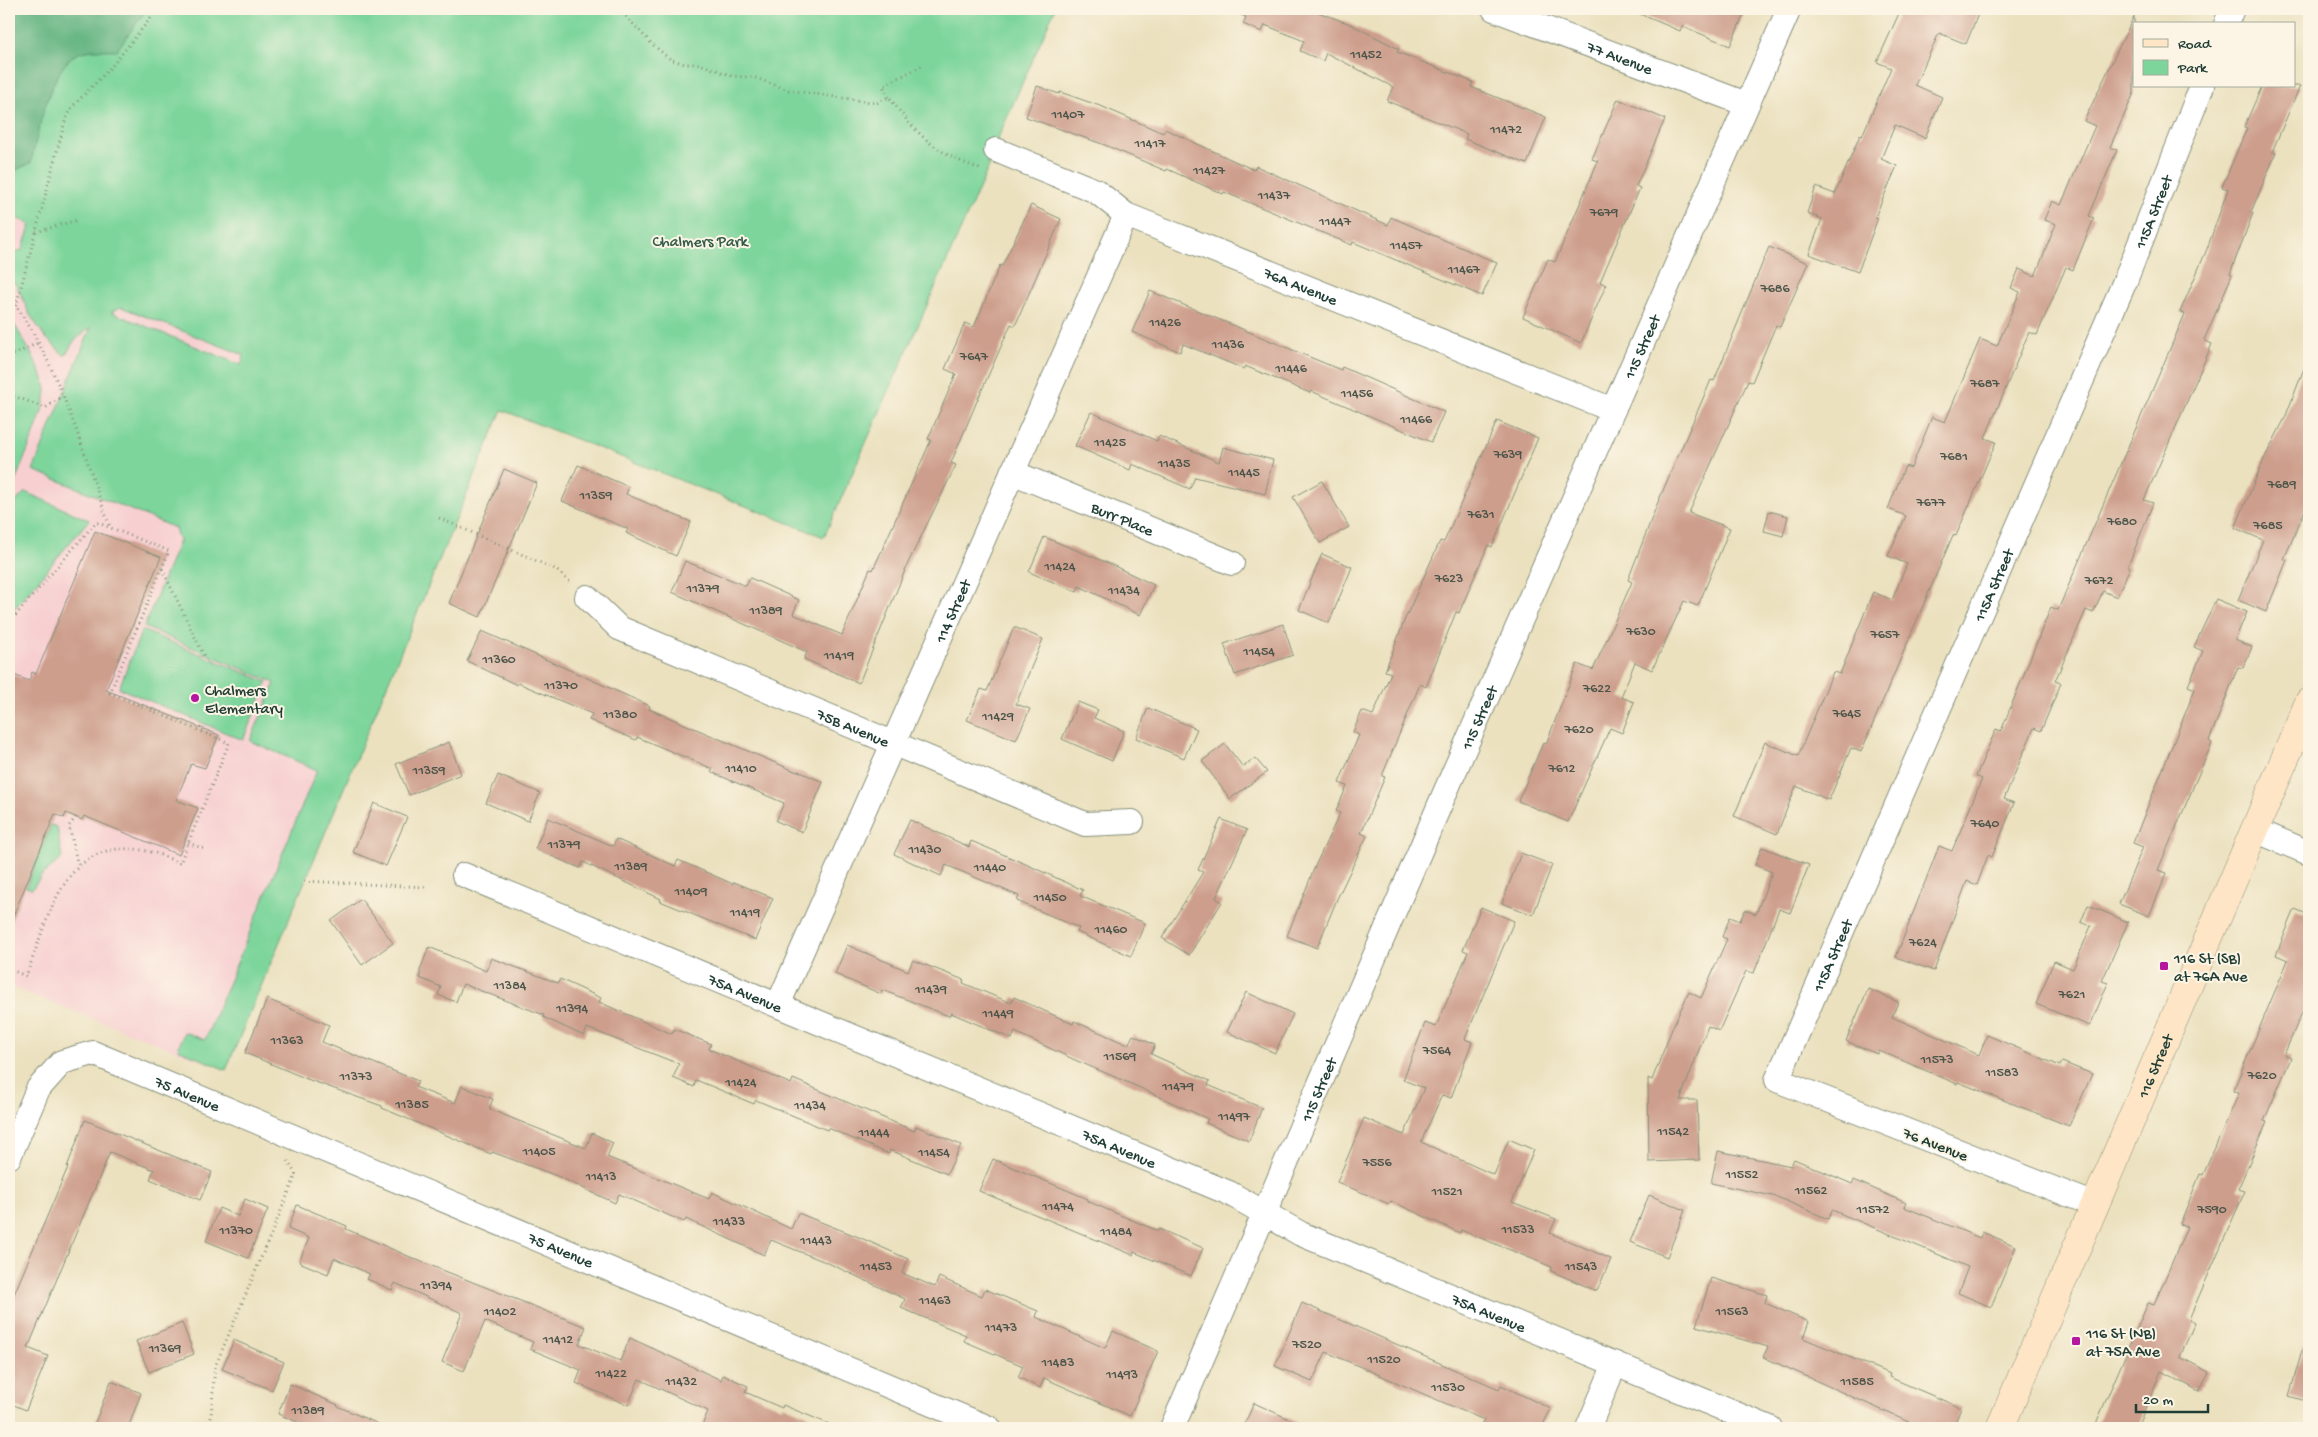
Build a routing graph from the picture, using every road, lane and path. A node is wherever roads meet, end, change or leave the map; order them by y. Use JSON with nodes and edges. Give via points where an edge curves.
{"nodes":[{"id":1,"x":158,"y":9,"type":"edge"},
{"id":2,"x":619,"y":9,"type":"edge"},
{"id":3,"x":1494,"y":9,"type":"edge"},
{"id":4,"x":1789,"y":9,"type":"edge"},
{"id":5,"x":2232,"y":9,"type":"edge"},
{"id":6,"x":2227,"y":22,"type":"edge"},
{"id":7,"x":926,"y":64,"type":"dead end"},
{"id":8,"x":2201,"y":88,"type":"edge"},
{"id":9,"x":889,"y":97,"type":"junction"},
{"id":10,"x":1746,"y":104,"type":"junction"},
{"id":11,"x":996,"y":150,"type":"joint"},
{"id":12,"x":1126,"y":215,"type":"junction"},
{"id":13,"x":77,"y":220,"type":"dead end"},
{"id":14,"x":35,"y":232,"type":"junction"},
{"id":15,"x":9,"y":296,"type":"edge"},
{"id":16,"x":16,"y":306,"type":"junction"},
{"id":17,"x":38,"y":343,"type":"junction"},
{"id":18,"x":9,"y":357,"type":"edge"},
{"id":19,"x":9,"y":394,"type":"edge"},
{"id":20,"x":64,"y":396,"type":"junction"},
{"id":21,"x":1613,"y":410,"type":"junction"},
{"id":22,"x":1012,"y":472,"type":"junction"},
{"id":23,"x":439,"y":518,"type":"dead end"},
{"id":24,"x":110,"y":527,"type":"junction"},
{"id":25,"x":1232,"y":563,"type":"dead end"},
{"id":26,"x":162,"y":568,"type":"junction"},
{"id":27,"x":587,"y":597,"type":"joint"},
{"id":28,"x":9,"y":623,"type":"edge"},
{"id":29,"x":204,"y":656,"type":"dead end"},
{"id":30,"x":2309,"y":702,"type":"edge"},
{"id":31,"x":893,"y":744,"type":"junction"},
{"id":32,"x":76,"y":817,"type":"dead end"},
{"id":33,"x":1132,"y":822,"type":"dead end"},
{"id":34,"x":2255,"y":830,"type":"junction"},
{"id":35,"x":188,"y":843,"type":"junction"},
{"id":36,"x":205,"y":849,"type":"dead end"},
{"id":37,"x":2309,"y":853,"type":"edge"},
{"id":38,"x":78,"y":866,"type":"junction"},
{"id":39,"x":464,"y":875,"type":"dead end"},
{"id":40,"x":304,"y":881,"type":"dead end"},
{"id":41,"x":427,"y":887,"type":"dead end"},
{"id":42,"x":9,"y":969,"type":"edge"},
{"id":43,"x":778,"y":1006,"type":"junction"},
{"id":44,"x":1777,"y":1080,"type":"joint"},
{"id":45,"x":9,"y":1157,"type":"edge"},
{"id":46,"x":281,"y":1157,"type":"dead end"},
{"id":47,"x":2095,"y":1205,"type":"junction"},
{"id":48,"x":1265,"y":1213,"type":"junction"},
{"id":49,"x":1615,"y":1364,"type":"junction"},
{"id":50,"x":210,"y":1428,"type":"edge"},
{"id":51,"x":989,"y":1428,"type":"edge"},
{"id":52,"x":1172,"y":1428,"type":"edge"},
{"id":53,"x":1588,"y":1428,"type":"edge"},
{"id":54,"x":1770,"y":1428,"type":"edge"},
{"id":55,"x":2000,"y":1428,"type":"edge"}],
"edges":[{"from":1,"to":14,"type":"path","via":[[112,66],[72,107],[65,121]]},
{"from":2,"to":9,"type":"path","via":[[653,45],[670,59],[685,64],[700,64],[732,76],[753,76],[788,90],[877,102]]},
{"from":3,"to":10,"type":"street","name":"77 Avenue"},
{"from":4,"to":10,"type":"street","name":"115 Street"},
{"from":5,"to":6,"type":"street"},
{"from":7,"to":9,"type":"path","via":[[883,86]]},
{"from":8,"to":44,"type":"street","name":"115A Street","via":[[2125,281]]},
{"from":9,"to":11,"type":"path","via":[[918,134],[955,160],[982,170]]},
{"from":10,"to":21,"type":"street","name":"115 Street"},
{"from":11,"to":12,"type":"street","name":"76A Avenue","via":[[1096,191]]},
{"from":12,"to":21,"type":"street","name":"76A Avenue"},
{"from":12,"to":22,"type":"street","name":"114 Street"},
{"from":13,"to":14,"type":"path"},
{"from":14,"to":16,"type":"path"},
{"from":15,"to":16,"type":"path"},
{"from":16,"to":17,"type":"path"},
{"from":17,"to":18,"type":"path"},
{"from":17,"to":20,"type":"path"},
{"from":19,"to":20,"type":"path","via":[[45,408]]},
{"from":20,"to":24,"type":"path"},
{"from":21,"to":48,"type":"street","name":"115 Street"},
{"from":22,"to":25,"type":"street","name":"Burr Place"},
{"from":22,"to":31,"type":"street","name":"114 Street"},
{"from":23,"to":27,"type":"path","via":[[555,569]]},
{"from":24,"to":26,"type":"path","via":[[169,551]]},
{"from":24,"to":28,"type":"path","via":[[96,522]]},
{"from":26,"to":29,"type":"path"},
{"from":26,"to":35,"type":"path","via":[[110,693],[229,743]]},
{"from":27,"to":31,"type":"street","name":"75B Avenue","via":[[619,628]]},
{"from":30,"to":34,"type":"street","name":"116 Street"},
{"from":31,"to":33,"type":"street","name":"75B Avenue","via":[[1085,824]]},
{"from":31,"to":43,"type":"street","name":"114 Street"},
{"from":32,"to":38,"type":"path","via":[[69,826]]},
{"from":34,"to":37,"type":"street"},
{"from":34,"to":47,"type":"street","name":"116 Street"},
{"from":35,"to":36,"type":"path"},
{"from":35,"to":38,"type":"path","via":[[180,863],[130,848],[97,854]]},
{"from":38,"to":42,"type":"path","via":[[61,888],[26,976]]},
{"from":39,"to":43,"type":"street","name":"75A Avenue"},
{"from":40,"to":41,"type":"path"},
{"from":43,"to":48,"type":"street","name":"75A Avenue","via":[[1228,1193]]},
{"from":44,"to":47,"type":"street","name":"76 Avenue"},
{"from":45,"to":51,"type":"street","name":"75 Avenue","via":[[38,1089],[62,1062],[93,1053]]},
{"from":46,"to":50,"type":"path","via":[[288,1161],[296,1175],[215,1367]]},
{"from":47,"to":55,"type":"street","name":"116 Street"},
{"from":48,"to":49,"type":"street","name":"75A Avenue","via":[[1301,1234]]},
{"from":48,"to":52,"type":"street","name":"115 Street"},
{"from":49,"to":53,"type":"street"},
{"from":49,"to":54,"type":"street","name":"75A Avenue"}]}
